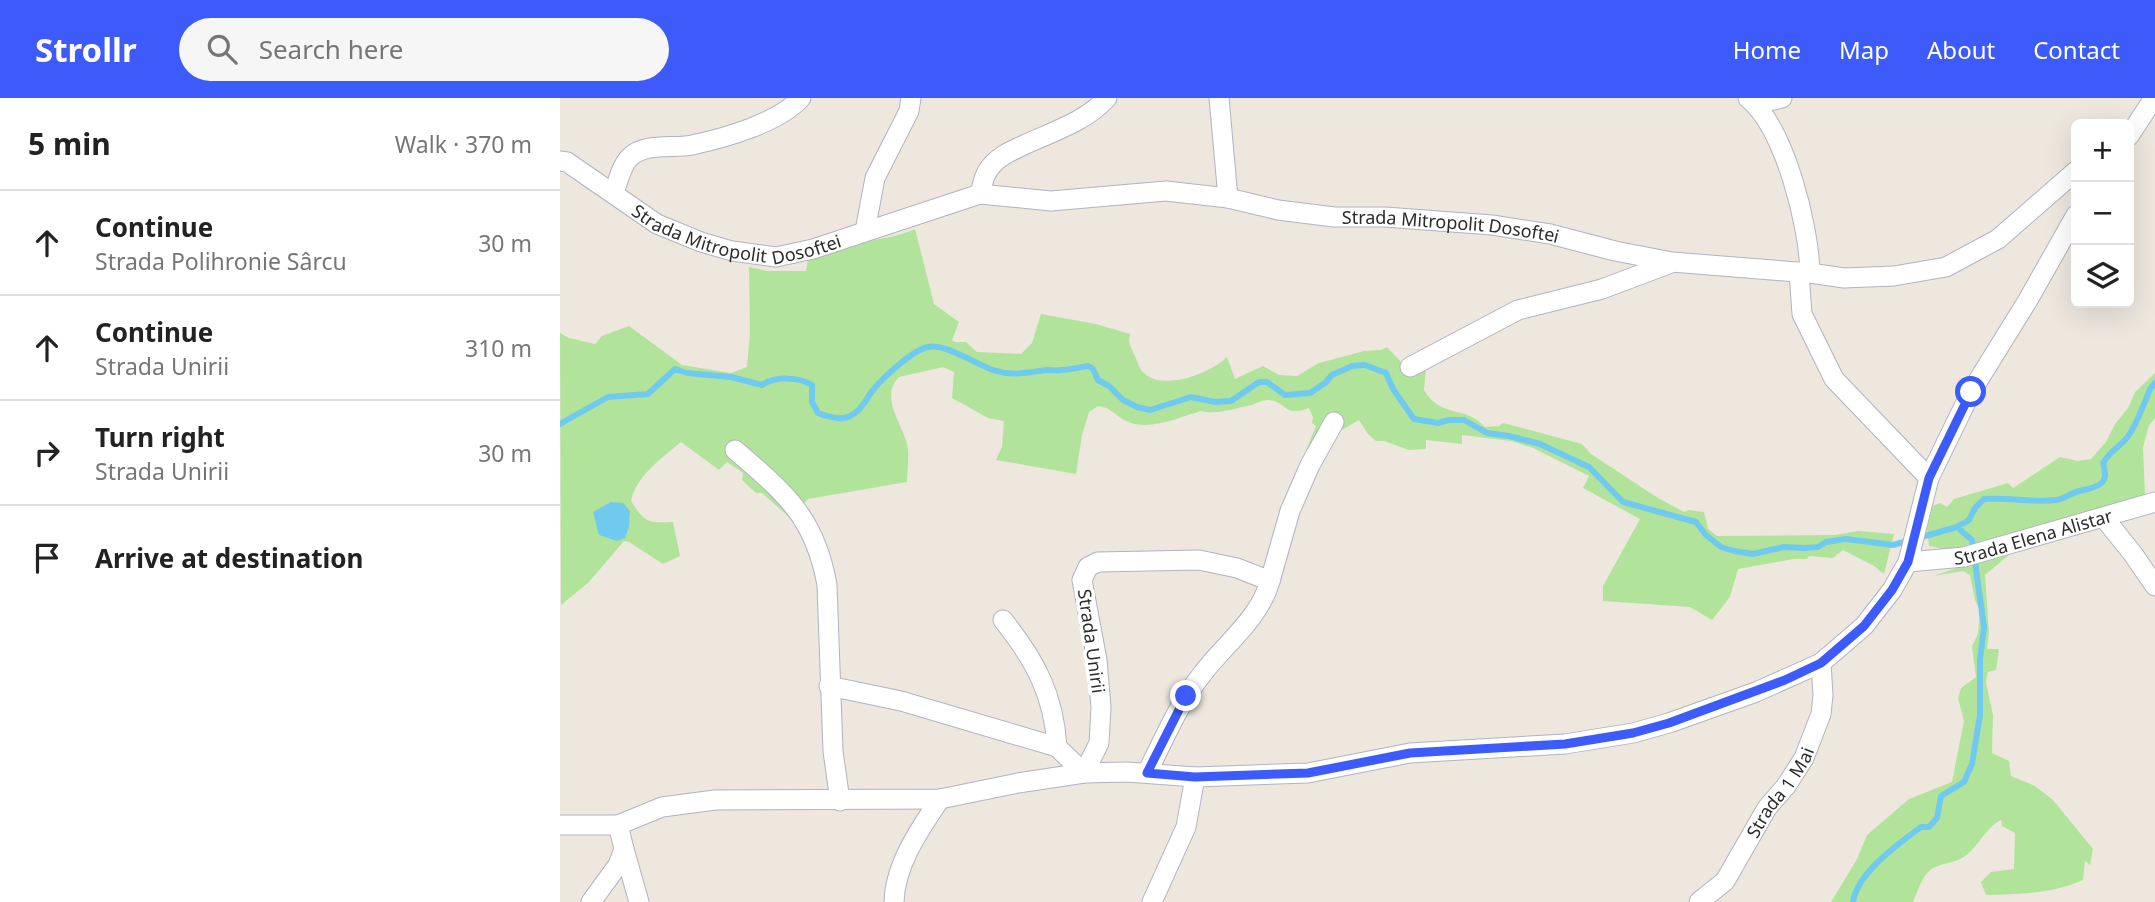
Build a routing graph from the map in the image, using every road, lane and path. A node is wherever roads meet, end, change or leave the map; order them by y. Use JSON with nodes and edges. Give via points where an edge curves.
{"nodes":[{"id":1,"x":801,"y":98,"type":"edge"},
{"id":2,"x":911,"y":98,"type":"edge"},
{"id":3,"x":1107,"y":98,"type":"edge"},
{"id":4,"x":1219,"y":98,"type":"edge"},
{"id":5,"x":1782,"y":98,"type":"edge"},
{"id":6,"x":2154,"y":98,"type":"edge"},
{"id":7,"x":1752,"y":101,"type":"edge"},
{"id":8,"x":2135,"y":125,"type":"edge"},
{"id":9,"x":560,"y":161,"type":"edge"},
{"id":10,"x":2071,"y":175,"type":"edge"},
{"id":11,"x":614,"y":193,"type":"junction"},
{"id":12,"x":980,"y":194,"type":"junction"},
{"id":13,"x":1228,"y":198,"type":"junction"},
{"id":14,"x":2071,"y":224,"type":"edge"},
{"id":15,"x":865,"y":231,"type":"junction"},
{"id":16,"x":1672,"y":262,"type":"junction"},
{"id":17,"x":1805,"y":272,"type":"junction"},
{"id":18,"x":1410,"y":367,"type":"dead end"},
{"id":19,"x":1334,"y":422,"type":"dead end"},
{"id":20,"x":735,"y":450,"type":"dead end"},
{"id":21,"x":1929,"y":478,"type":"junction"},
{"id":22,"x":2155,"y":502,"type":"edge"},
{"id":23,"x":2104,"y":518,"type":"junction"},
{"id":24,"x":1908,"y":562,"type":"junction"},
{"id":25,"x":1270,"y":580,"type":"junction"},
{"id":26,"x":2155,"y":586,"type":"edge"},
{"id":27,"x":1003,"y":620,"type":"dead end"},
{"id":28,"x":1821,"y":663,"type":"junction"},
{"id":29,"x":829,"y":686,"type":"junction"},
{"id":30,"x":1057,"y":747,"type":"junction"},
{"id":31,"x":1084,"y":773,"type":"junction"},
{"id":32,"x":1147,"y":773,"type":"junction"},
{"id":33,"x":1195,"y":777,"type":"junction"},
{"id":34,"x":940,"y":799,"type":"junction"},
{"id":35,"x":839,"y":801,"type":"junction"},
{"id":36,"x":560,"y":825,"type":"edge"},
{"id":37,"x":618,"y":825,"type":"junction"},
{"id":38,"x":624,"y":849,"type":"junction"},
{"id":39,"x":591,"y":902,"type":"edge"},
{"id":40,"x":639,"y":902,"type":"edge"},
{"id":41,"x":894,"y":902,"type":"edge"},
{"id":42,"x":1152,"y":902,"type":"edge"},
{"id":43,"x":1699,"y":902,"type":"edge"}],
"edges":[{"from":1,"to":11,"type":"street","name":"Strada Mitropolit Dosoftei","via":[[743,131],[690,146],[637,152],[621,171]]},
{"from":2,"to":15,"type":"street","name":"Strada Mitropolit Dosoftei","via":[[909,111],[875,178]]},
{"from":3,"to":12,"type":"street","via":[[1082,119],[1003,155],[984,176]]},
{"from":4,"to":13,"type":"street"},
{"from":5,"to":7,"type":"street"},
{"from":6,"to":8,"type":"street"},
{"from":7,"to":17,"type":"street","via":[[1775,132],[1799,200],[1807,234]]},
{"from":9,"to":11,"type":"street","name":"Strada Mitropolit Dosoftei"},
{"from":10,"to":17,"type":"street","name":"Strada Mitropolit Dosoftei","via":[[1998,239],[1946,267],[1844,278]]},
{"from":11,"to":15,"type":"street","name":"Strada Mitropolit Dosoftei","via":[[657,224],[732,251],[776,257]]},
{"from":12,"to":13,"type":"street","name":"Strada Mitropolit Dosoftei","via":[[1051,201],[1166,191]]},
{"from":12,"to":15,"type":"street","name":"Strada Mitropolit Dosoftei"},
{"from":13,"to":16,"type":"street","name":"Strada Mitropolit Dosoftei","via":[[1334,217],[1385,217],[1550,233]]},
{"from":14,"to":21,"type":"street","via":[[1971,392]]},
{"from":16,"to":17,"type":"street","name":"Strada Mitropolit Dosoftei"},
{"from":16,"to":18,"type":"street","name":"Strada Mitropolit Dosoftei","via":[[1601,289],[1518,310]]},
{"from":17,"to":21,"type":"street","via":[[1802,314],[1834,379]]},
{"from":19,"to":25,"type":"street","via":[[1290,511]]},
{"from":20,"to":29,"type":"street","via":[[785,494],[807,524],[822,558],[827,585]]},
{"from":21,"to":24,"type":"street"},
{"from":22,"to":23,"type":"street","name":"Strada Elena Alistar"},
{"from":23,"to":24,"type":"street","name":"Strada Elena Alistar","via":[[1964,557]]},
{"from":23,"to":26,"type":"street"},
{"from":24,"to":28,"type":"street","via":[[1864,626]]},
{"from":25,"to":31,"type":"street","name":"Strada Unirii","via":[[1199,560],[1098,562],[1088,567],[1083,580],[1101,707],[1099,743]]},
{"from":25,"to":32,"type":"street","via":[[1266,596],[1251,618],[1186,696]]},
{"from":27,"to":30,"type":"street","via":[[1039,672],[1055,719]]},
{"from":28,"to":33,"type":"street","via":[[1756,692],[1624,735],[1565,744],[1410,753],[1308,773]]},
{"from":28,"to":43,"type":"street","name":"Strada 1 Mai","via":[[1821,714],[1804,758],[1767,808],[1725,881]]},
{"from":29,"to":30,"type":"street","via":[[901,701]]},
{"from":29,"to":35,"type":"street"},
{"from":30,"to":31,"type":"street"},
{"from":31,"to":32,"type":"street"},
{"from":31,"to":34,"type":"street"},
{"from":32,"to":33,"type":"street"},
{"from":33,"to":42,"type":"street","via":[[1186,827]]},
{"from":34,"to":35,"type":"street"},
{"from":34,"to":41,"type":"street","via":[[910,848],[898,876]]},
{"from":35,"to":37,"type":"street","via":[[715,800],[662,807]]},
{"from":36,"to":37,"type":"street"},
{"from":37,"to":38,"type":"street"},
{"from":38,"to":39,"type":"street"},
{"from":38,"to":40,"type":"street"}]}
